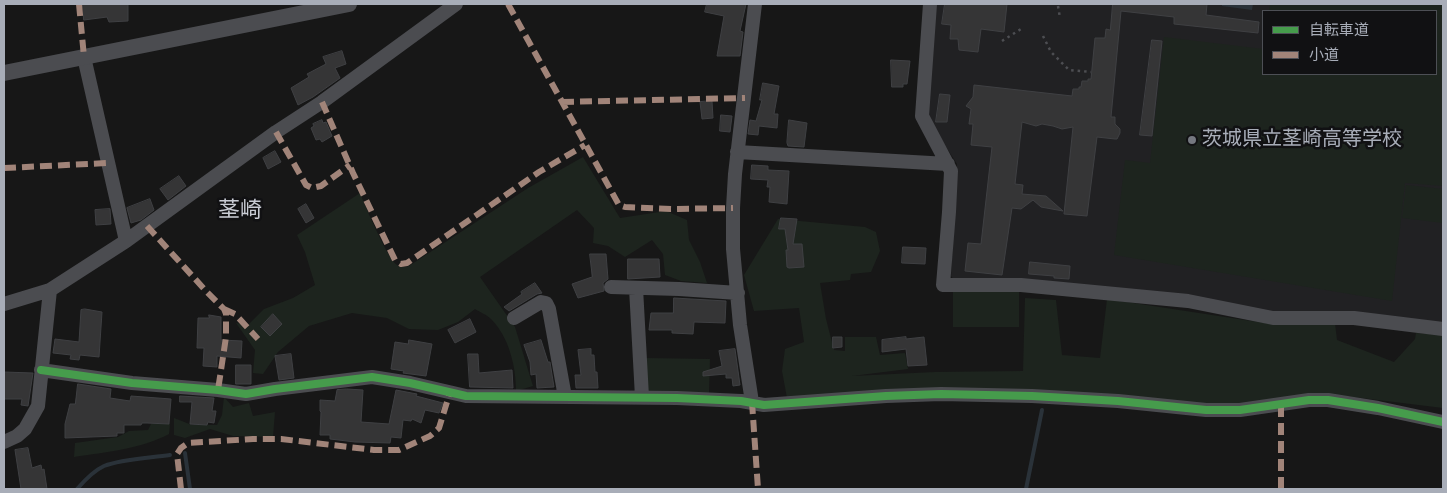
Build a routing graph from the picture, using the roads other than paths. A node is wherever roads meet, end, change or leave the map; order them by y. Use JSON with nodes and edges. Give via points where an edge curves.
{"nodes":[{"id":1,"x":349,"y":4,"type":"edge"},
{"id":2,"x":456,"y":4,"type":"edge"},
{"id":3,"x":755,"y":4,"type":"edge"},
{"id":4,"x":930,"y":4,"type":"edge"},
{"id":5,"x":84,"y":57,"type":"junction"},
{"id":6,"x":4,"y":73,"type":"edge"},
{"id":7,"x":737,"y":152,"type":"junction"},
{"id":8,"x":948,"y":164,"type":"junction"},
{"id":9,"x":126,"y":241,"type":"junction"},
{"id":10,"x":612,"y":287,"type":"dead end"},
{"id":11,"x":636,"y":288,"type":"junction"},
{"id":12,"x":50,"y":290,"type":"junction"},
{"id":13,"x":738,"y":294,"type":"junction"},
{"id":14,"x":4,"y":304,"type":"edge"},
{"id":15,"x":514,"y":318,"type":"dead end"},
{"id":16,"x":1443,"y":329,"type":"edge"},
{"id":17,"x":41,"y":370,"type":"junction"},
{"id":18,"x":565,"y":397,"type":"junction"},
{"id":19,"x":642,"y":397,"type":"junction"},
{"id":20,"x":752,"y":402,"type":"junction"},
{"id":21,"x":1443,"y":422,"type":"edge"},
{"id":22,"x":4,"y":442,"type":"edge"}],
"edges":[{"from":1,"to":5,"type":"street"},
{"from":2,"to":9,"type":"street"},
{"from":3,"to":7,"type":"street"},
{"from":4,"to":8,"type":"street","via":[[922,116]]},
{"from":5,"to":6,"type":"street"},
{"from":5,"to":9,"type":"street"},
{"from":7,"to":8,"type":"street"},
{"from":7,"to":13,"type":"street","via":[[733,249]]},
{"from":8,"to":16,"type":"street","via":[[949,212],[943,284],[1021,286],[1188,302],[1273,318],[1354,318]]},
{"from":9,"to":12,"type":"street"},
{"from":10,"to":11,"type":"street"},
{"from":11,"to":13,"type":"street"},
{"from":11,"to":19,"type":"street"},
{"from":12,"to":14,"type":"street"},
{"from":12,"to":17,"type":"street"},
{"from":13,"to":20,"type":"street"},
{"from":15,"to":18,"type":"street","via":[[542,302],[550,309]]},
{"from":17,"to":18,"type":"street","via":[[246,394],[372,377],[466,396]]},
{"from":17,"to":22,"type":"street","via":[[38,406],[25,429]]},
{"from":18,"to":19,"type":"street"},
{"from":19,"to":20,"type":"street"},
{"from":20,"to":21,"type":"street","via":[[764,405],[886,396],[993,394],[1240,410],[1328,400]]}]}
